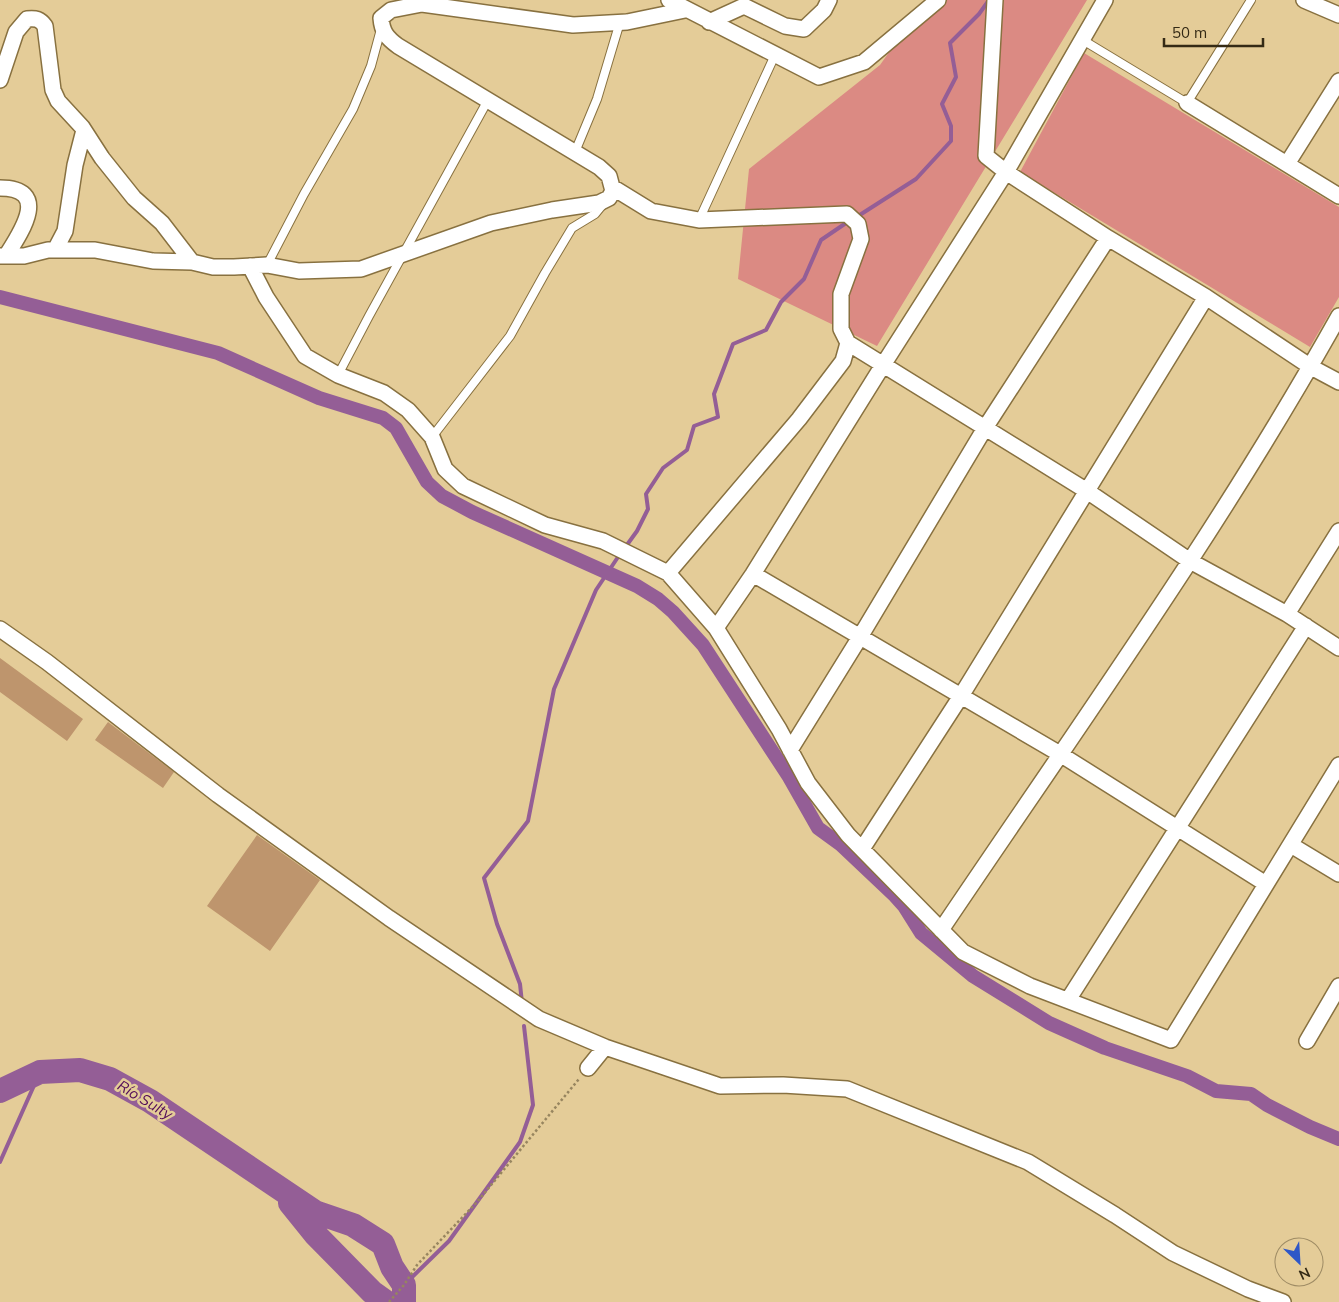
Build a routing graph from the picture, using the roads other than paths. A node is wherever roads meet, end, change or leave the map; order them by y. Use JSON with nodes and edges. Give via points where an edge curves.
{"nodes":[{"id":1,"x":669,"y":0,"type":"edge"},
{"id":2,"x":829,"y":0,"type":"edge"},
{"id":3,"x":938,"y":0,"type":"edge"},
{"id":4,"x":995,"y":0,"type":"edge"},
{"id":5,"x":1105,"y":0,"type":"edge"},
{"id":6,"x":1251,"y":0,"type":"edge"},
{"id":7,"x":1304,"y":0,"type":"edge"},
{"id":8,"x":685,"y":10,"type":"junction"},
{"id":9,"x":1339,"y":14,"type":"edge"},
{"id":10,"x":620,"y":22,"type":"junction"},
{"id":11,"x":709,"y":22,"type":"junction"},
{"id":12,"x":381,"y":29,"type":"junction"},
{"id":13,"x":1081,"y":38,"type":"junction"},
{"id":14,"x":775,"y":55,"type":"junction"},
{"id":15,"x":0,"y":80,"type":"edge"},
{"id":16,"x":1339,"y":81,"type":"edge"},
{"id":17,"x":488,"y":100,"type":"junction"},
{"id":18,"x":1187,"y":103,"type":"junction"},
{"id":19,"x":84,"y":130,"type":"junction"},
{"id":20,"x":575,"y":152,"type":"junction"},
{"id":21,"x":1287,"y":164,"type":"junction"},
{"id":22,"x":1006,"y":172,"type":"junction"},
{"id":23,"x":0,"y":188,"type":"edge"},
{"id":24,"x":609,"y":193,"type":"junction"},
{"id":25,"x":1339,"y":196,"type":"edge"},
{"id":26,"x":700,"y":220,"type":"junction"},
{"id":27,"x":1108,"y":238,"type":"junction"},
{"id":28,"x":55,"y":250,"type":"junction"},
{"id":29,"x":403,"y":254,"type":"junction"},
{"id":30,"x":3,"y":256,"type":"edge"},
{"id":31,"x":192,"y":262,"type":"junction"},
{"id":32,"x":267,"y":265,"type":"junction"},
{"id":33,"x":250,"y":266,"type":"junction"},
{"id":34,"x":1206,"y":297,"type":"junction"},
{"id":35,"x":1339,"y":316,"type":"edge"},
{"id":36,"x":848,"y":344,"type":"junction"},
{"id":37,"x":883,"y":365,"type":"junction"},
{"id":38,"x":1311,"y":367,"type":"junction"},
{"id":39,"x":338,"y":375,"type":"junction"},
{"id":40,"x":1339,"y":382,"type":"edge"},
{"id":41,"x":984,"y":428,"type":"junction"},
{"id":42,"x":432,"y":437,"type":"junction"},
{"id":43,"x":1087,"y":491,"type":"junction"},
{"id":44,"x":1339,"y":531,"type":"edge"},
{"id":45,"x":1190,"y":561,"type":"junction"},
{"id":46,"x":668,"y":573,"type":"junction"},
{"id":47,"x":753,"y":574,"type":"junction"},
{"id":48,"x":1287,"y":614,"type":"junction"},
{"id":49,"x":1306,"y":626,"type":"junction"},
{"id":50,"x":716,"y":628,"type":"junction"},
{"id":51,"x":0,"y":629,"type":"edge"},
{"id":52,"x":860,"y":637,"type":"junction"},
{"id":53,"x":1339,"y":648,"type":"edge"},
{"id":54,"x":961,"y":696,"type":"junction"},
{"id":55,"x":790,"y":750,"type":"junction"},
{"id":56,"x":1060,"y":754,"type":"junction"},
{"id":57,"x":1339,"y":765,"type":"edge"},
{"id":58,"x":1177,"y":828,"type":"junction"},
{"id":59,"x":1291,"y":845,"type":"junction"},
{"id":60,"x":862,"y":849,"type":"junction"},
{"id":61,"x":1339,"y":874,"type":"edge"},
{"id":62,"x":1266,"y":884,"type":"junction"},
{"id":63,"x":941,"y":930,"type":"junction"},
{"id":64,"x":1339,"y":986,"type":"edge"},
{"id":65,"x":1068,"y":1000,"type":"junction"},
{"id":66,"x":1307,"y":1041,"type":"dead end"},
{"id":67,"x":605,"y":1047,"type":"junction"},
{"id":68,"x":588,"y":1068,"type":"road end"},
{"id":69,"x":1283,"y":1302,"type":"edge"}],
"edges":[{"from":1,"to":8,"type":"street"},
{"from":2,"to":11,"type":"street","via":[[824,10],[804,29],[785,26],[744,6]]},
{"from":3,"to":14,"type":"street","via":[[864,62],[819,78]]},
{"from":4,"to":22,"type":"street","via":[[986,156]]},
{"from":5,"to":13,"type":"street"},
{"from":6,"to":18,"type":"lane"},
{"from":7,"to":9,"type":"street"},
{"from":8,"to":10,"type":"street"},
{"from":8,"to":11,"type":"street"},
{"from":10,"to":12,"type":"street","via":[[573,25],[422,4],[391,10],[381,18]]},
{"from":10,"to":20,"type":"lane","via":[[596,99]]},
{"from":11,"to":14,"type":"street"},
{"from":12,"to":17,"type":"street","via":[[398,46]]},
{"from":12,"to":32,"type":"lane","via":[[371,66],[353,109]]},
{"from":13,"to":18,"type":"lane"},
{"from":13,"to":22,"type":"street"},
{"from":14,"to":26,"type":"lane"},
{"from":15,"to":19,"type":"street","via":[[16,32],[27,20],[35,18],[41,21],[45,26],[53,90],[58,101]]},
{"from":16,"to":21,"type":"street"},
{"from":17,"to":20,"type":"street"},
{"from":17,"to":29,"type":"lane"},
{"from":18,"to":21,"type":"street"},
{"from":19,"to":28,"type":"street","via":[[65,231]]},
{"from":19,"to":31,"type":"street","via":[[134,198],[162,223]]},
{"from":20,"to":24,"type":"street","via":[[609,176]]},
{"from":21,"to":25,"type":"street"},
{"from":22,"to":27,"type":"street"},
{"from":22,"to":37,"type":"street"},
{"from":23,"to":30,"type":"street","via":[[20,192],[29,208],[25,224]]},
{"from":24,"to":26,"type":"street","via":[[651,211]]},
{"from":24,"to":29,"type":"street","via":[[599,204],[491,223]]},
{"from":24,"to":42,"type":"lane","via":[[595,214],[572,228],[510,336]]},
{"from":26,"to":36,"type":"street","via":[[852,219],[861,239],[841,294],[841,329]]},
{"from":27,"to":34,"type":"street"},
{"from":27,"to":41,"type":"street"},
{"from":28,"to":30,"type":"street"},
{"from":28,"to":31,"type":"street","via":[[95,250],[153,261]]},
{"from":29,"to":32,"type":"street","via":[[361,269],[299,271]]},
{"from":29,"to":39,"type":"lane"},
{"from":31,"to":33,"type":"street","via":[[213,267]]},
{"from":32,"to":33,"type":"street"},
{"from":33,"to":39,"type":"street","via":[[266,297],[306,356]]},
{"from":34,"to":38,"type":"street"},
{"from":34,"to":43,"type":"street"},
{"from":35,"to":38,"type":"street"},
{"from":36,"to":37,"type":"street"},
{"from":36,"to":46,"type":"street","via":[[843,361],[799,419]]},
{"from":37,"to":41,"type":"street"},
{"from":37,"to":47,"type":"street"},
{"from":38,"to":40,"type":"street"},
{"from":38,"to":45,"type":"street"},
{"from":39,"to":42,"type":"street","via":[[384,393],[408,410]]},
{"from":41,"to":43,"type":"street"},
{"from":41,"to":52,"type":"street"},
{"from":42,"to":46,"type":"street","via":[[445,469],[463,486],[545,525],[603,541]]},
{"from":43,"to":45,"type":"street"},
{"from":43,"to":54,"type":"street"},
{"from":44,"to":48,"type":"street"},
{"from":45,"to":48,"type":"street"},
{"from":45,"to":56,"type":"street"},
{"from":46,"to":50,"type":"street"},
{"from":47,"to":50,"type":"street"},
{"from":47,"to":52,"type":"street"},
{"from":48,"to":49,"type":"street"},
{"from":49,"to":53,"type":"street"},
{"from":49,"to":58,"type":"street"},
{"from":50,"to":55,"type":"street"},
{"from":51,"to":67,"type":"street","via":[[218,795],[389,918],[539,1019]]},
{"from":52,"to":54,"type":"street"},
{"from":52,"to":55,"type":"street"},
{"from":54,"to":56,"type":"street"},
{"from":54,"to":60,"type":"street"},
{"from":55,"to":60,"type":"street","via":[[808,783]]},
{"from":56,"to":58,"type":"street"},
{"from":56,"to":63,"type":"street"},
{"from":57,"to":59,"type":"street"},
{"from":58,"to":62,"type":"street"},
{"from":58,"to":65,"type":"street"},
{"from":59,"to":61,"type":"street"},
{"from":59,"to":62,"type":"street"},
{"from":60,"to":63,"type":"street"},
{"from":62,"to":65,"type":"street","via":[[1170,1040]]},
{"from":63,"to":65,"type":"street","via":[[963,952],[1030,986]]},
{"from":64,"to":66,"type":"street"},
{"from":67,"to":68,"type":"street"},
{"from":67,"to":69,"type":"street","via":[[720,1086],[846,1089],[1028,1162],[1173,1253]]}]}
